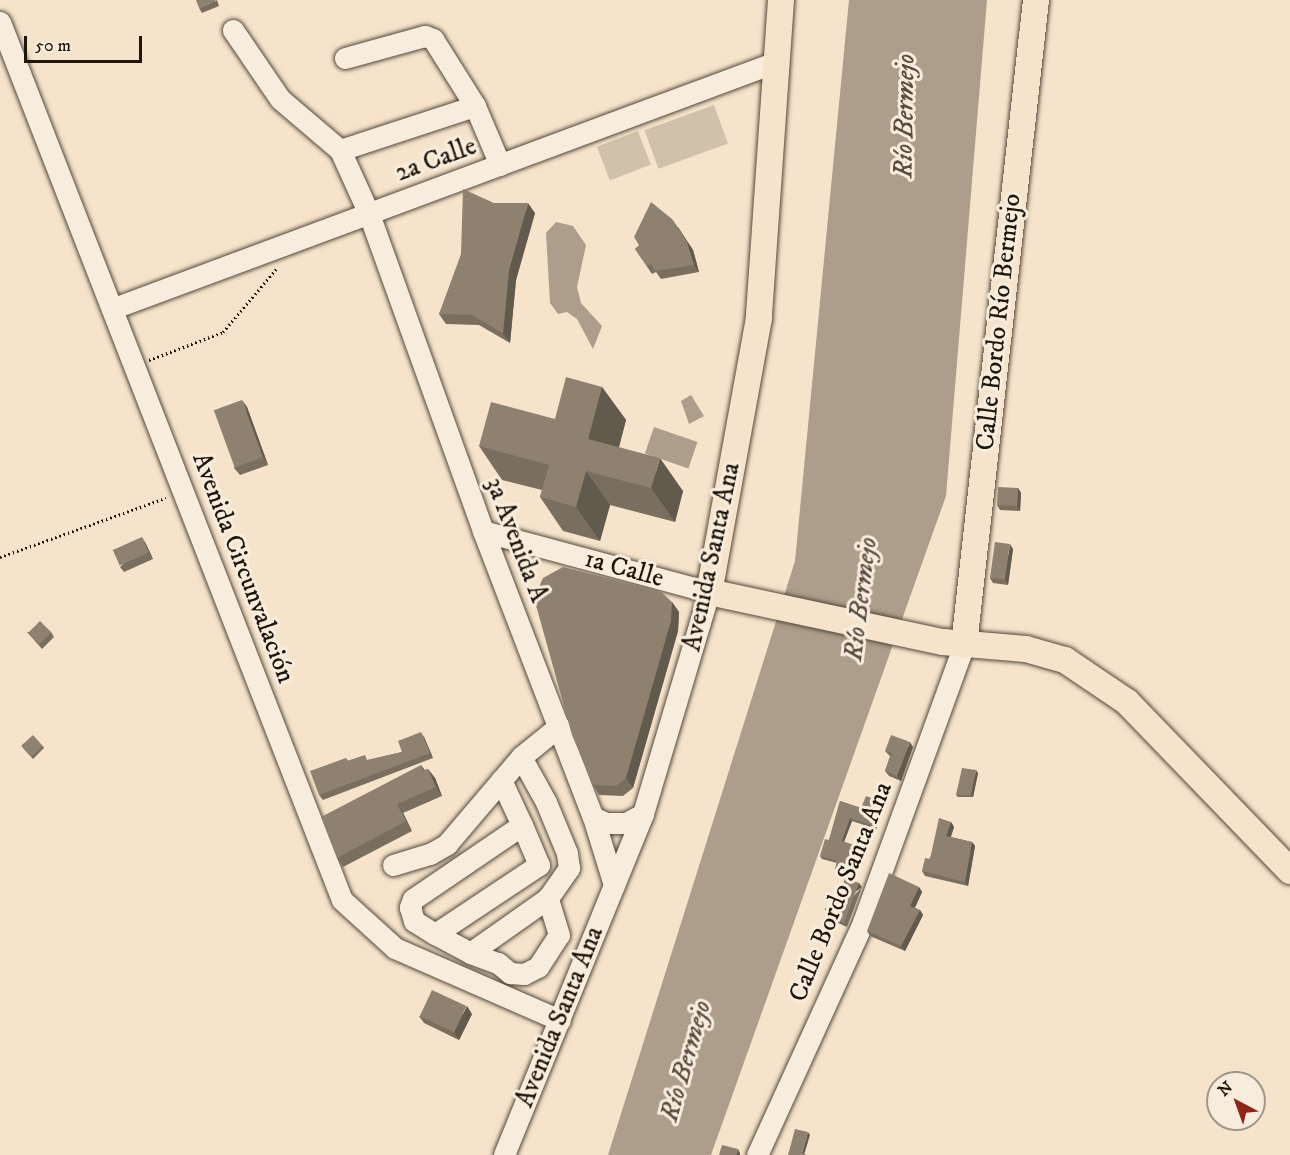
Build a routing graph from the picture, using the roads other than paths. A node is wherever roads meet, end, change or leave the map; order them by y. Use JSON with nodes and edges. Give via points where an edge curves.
{"nodes":[{"id":1,"x":781,"y":0,"type":"edge"},
{"id":2,"x":1036,"y":0,"type":"edge"},
{"id":3,"x":0,"y":22,"type":"edge"},
{"id":4,"x":233,"y":30,"type":"dead end"},
{"id":5,"x":345,"y":58,"type":"dead end"},
{"id":6,"x":776,"y":62,"type":"junction"},
{"id":7,"x":475,"y":106,"type":"junction"},
{"id":8,"x":340,"y":150,"type":"junction"},
{"id":9,"x":500,"y":165,"type":"junction"},
{"id":10,"x":369,"y":214,"type":"junction"},
{"id":11,"x":114,"y":308,"type":"junction"},
{"id":12,"x":483,"y":531,"type":"junction"},
{"id":13,"x":709,"y":592,"type":"junction"},
{"id":14,"x":964,"y":645,"type":"junction"},
{"id":15,"x":559,"y":726,"type":"junction"},
{"id":16,"x":521,"y":757,"type":"junction"},
{"id":17,"x":501,"y":780,"type":"junction"},
{"id":18,"x":643,"y":814,"type":"junction"},
{"id":19,"x":593,"y":817,"type":"junction"},
{"id":20,"x":522,"y":825,"type":"junction"},
{"id":21,"x":393,"y":865,"type":"dead end"},
{"id":22,"x":539,"y":865,"type":"junction"},
{"id":23,"x":1290,"y":871,"type":"edge"},
{"id":24,"x":614,"y":885,"type":"junction"},
{"id":25,"x":548,"y":898,"type":"junction"},
{"id":26,"x":435,"y":934,"type":"junction"},
{"id":27,"x":470,"y":953,"type":"junction"},
{"id":28,"x":560,"y":1020,"type":"junction"},
{"id":29,"x":504,"y":1155,"type":"edge"},
{"id":30,"x":757,"y":1155,"type":"edge"}],
"edges":[{"from":1,"to":6,"type":"main road","name":"Avenida Santa Ana"},
{"from":2,"to":14,"type":"main road","name":"Calle Bordo Río Bermejo"},
{"from":3,"to":11,"type":"street","name":"Avenida Circunvalación"},
{"from":4,"to":8,"type":"street","via":[[280,99]]},
{"from":5,"to":7,"type":"street","via":[[425,36],[433,39]]},
{"from":6,"to":9,"type":"street","name":"2a Calle"},
{"from":6,"to":13,"type":"main road","name":"Avenida Santa Ana","via":[[759,318]]},
{"from":7,"to":8,"type":"street"},
{"from":7,"to":9,"type":"street"},
{"from":8,"to":10,"type":"street","name":"3a Avenida A"},
{"from":9,"to":10,"type":"street","name":"2a Calle"},
{"from":10,"to":11,"type":"street","name":"2a Calle"},
{"from":10,"to":12,"type":"street","name":"3a Avenida A"},
{"from":11,"to":28,"type":"street","name":"Avenida Circunvalación","via":[[342,900],[395,948]]},
{"from":12,"to":13,"type":"street","name":"1a Calle"},
{"from":12,"to":15,"type":"street","name":"3a Avenida A"},
{"from":13,"to":14,"type":"main road","name":"1a Calle"},
{"from":13,"to":18,"type":"street","name":"Avenida Santa Ana"},
{"from":14,"to":23,"type":"main road","name":"1a Calle","via":[[1026,650],[1065,660],[1094,676],[1127,702]]},
{"from":14,"to":30,"type":"street","name":"Calle Bordo Santa Ana","via":[[863,922]]},
{"from":15,"to":16,"type":"street"},
{"from":15,"to":19,"type":"street","name":"3a Avenida A"},
{"from":16,"to":17,"type":"street"},
{"from":16,"to":25,"type":"street","via":[[546,802],[567,853],[569,868]]},
{"from":17,"to":20,"type":"street"},
{"from":17,"to":21,"type":"street","via":[[447,844],[430,854]]},
{"from":18,"to":19,"type":"street","via":[[626,823],[606,823]]},
{"from":18,"to":24,"type":"street","name":"Avenida Santa Ana"},
{"from":19,"to":24,"type":"street","name":"3a Avenida A"},
{"from":20,"to":22,"type":"street"},
{"from":20,"to":26,"type":"street","via":[[413,899],[410,907],[414,921]]},
{"from":22,"to":25,"type":"street"},
{"from":22,"to":26,"type":"street"},
{"from":24,"to":28,"type":"street","name":"Avenida Santa Ana"},
{"from":25,"to":27,"type":"street"},
{"from":25,"to":27,"type":"street","via":[[559,935],[538,967],[524,974],[510,973],[498,963]]},
{"from":26,"to":27,"type":"street"},
{"from":28,"to":29,"type":"street","name":"Avenida Santa Ana"}]}
